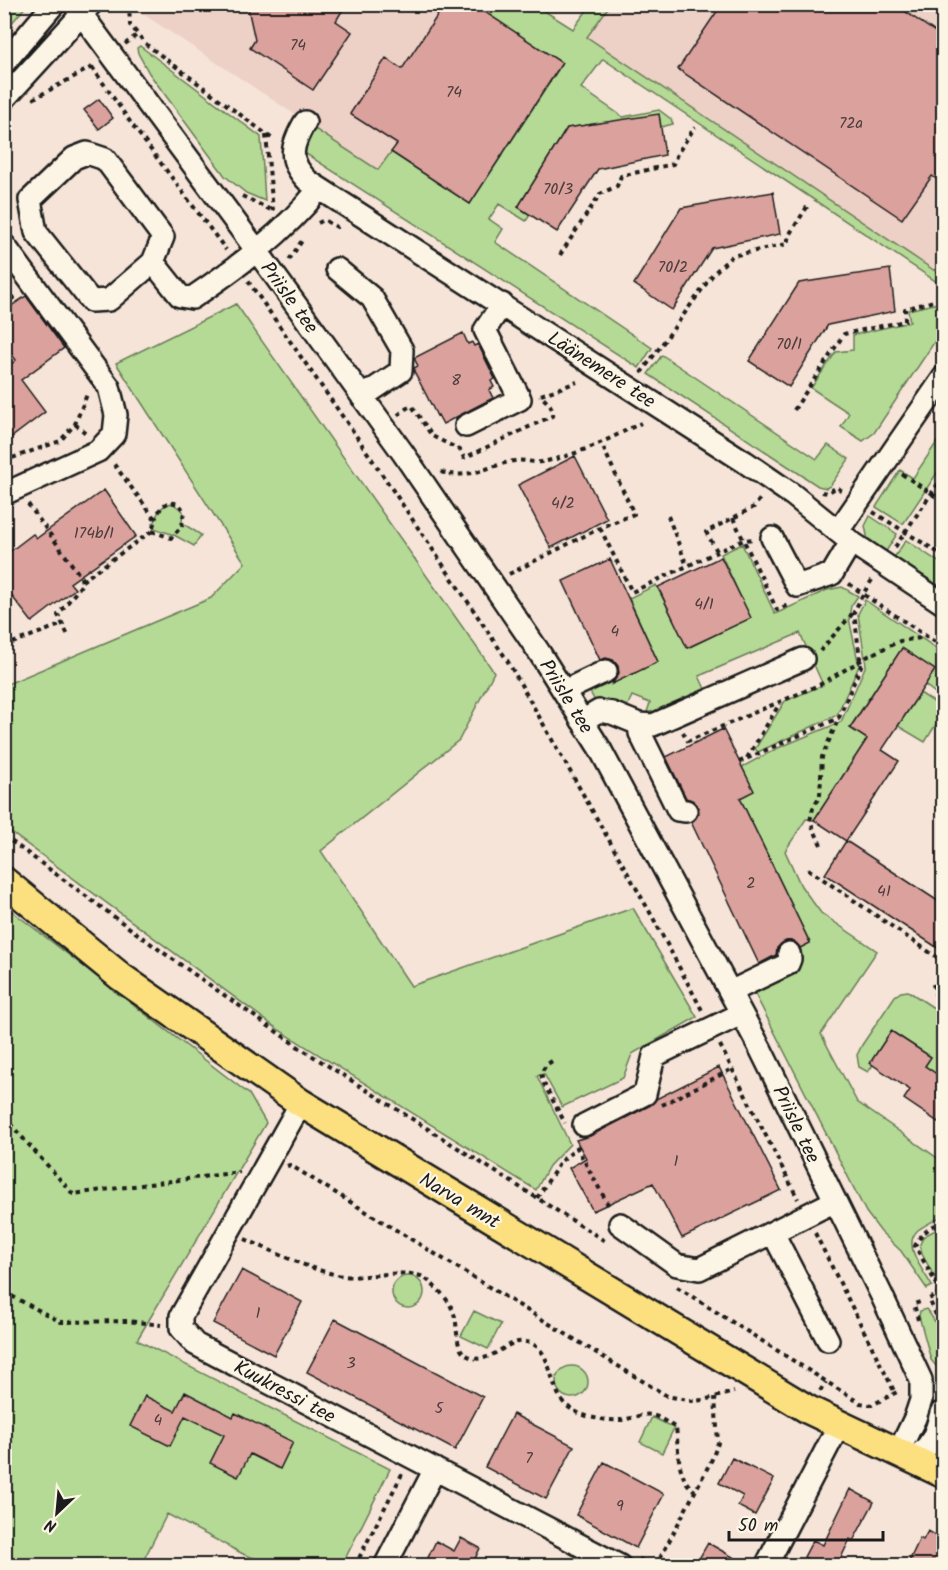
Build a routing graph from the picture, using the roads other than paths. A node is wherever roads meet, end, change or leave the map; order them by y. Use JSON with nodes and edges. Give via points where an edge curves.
{"nodes":[{"id":1,"x":54,"y":4,"type":"edge"},
{"id":2,"x":83,"y":8,"type":"edge"},
{"id":3,"x":4,"y":63,"type":"edge"},
{"id":4,"x":10,"y":106,"type":"edge"},
{"id":5,"x":305,"y":122,"type":"dead end"},
{"id":6,"x":319,"y":189,"type":"junction"},
{"id":7,"x":4,"y":244,"type":"edge"},
{"id":8,"x":257,"y":252,"type":"junction"},
{"id":9,"x":153,"y":262,"type":"junction"},
{"id":10,"x":337,"y":269,"type":"dead end"},
{"id":11,"x":502,"y":304,"type":"junction"},
{"id":12,"x":944,"y":377,"type":"edge"},
{"id":13,"x":362,"y":397,"type":"junction"},
{"id":14,"x":466,"y":426,"type":"dead end"},
{"id":15,"x":11,"y":491,"type":"edge"},
{"id":16,"x":845,"y":536,"type":"junction"},
{"id":17,"x":772,"y":538,"type":"road end"},
{"id":18,"x":944,"y":604,"type":"edge"},
{"id":19,"x":803,"y":659,"type":"road end"},
{"id":20,"x":606,"y":671,"type":"dead end"},
{"id":21,"x":564,"y":691,"type":"junction"},
{"id":22,"x":582,"y":721,"type":"junction"},
{"id":23,"x":639,"y":724,"type":"junction"},
{"id":24,"x":686,"y":811,"type":"dead end"},
{"id":25,"x":4,"y":881,"type":"edge"},
{"id":26,"x":789,"y":953,"type":"dead end"},
{"id":27,"x":730,"y":992,"type":"junction"},
{"id":28,"x":741,"y":1014,"type":"junction"},
{"id":29,"x":301,"y":1103,"type":"junction"},
{"id":30,"x":584,"y":1125,"type":"dead end"},
{"id":31,"x":835,"y":1201,"type":"junction"},
{"id":32,"x":620,"y":1224,"type":"dead end"},
{"id":33,"x":773,"y":1233,"type":"junction"},
{"id":34,"x":828,"y":1340,"type":"dead end"},
{"id":35,"x":913,"y":1384,"type":"junction"},
{"id":36,"x":942,"y":1416,"type":"edge"},
{"id":37,"x":839,"y":1425,"type":"junction"},
{"id":38,"x":905,"y":1456,"type":"junction"},
{"id":39,"x":435,"y":1469,"type":"junction"},
{"id":40,"x":944,"y":1474,"type":"edge"},
{"id":41,"x":626,"y":1560,"type":"edge"},
{"id":42,"x":385,"y":1566,"type":"edge"},
{"id":43,"x":766,"y":1566,"type":"edge"}],
"edges":[{"from":1,"to":3,"type":"street"},
{"from":2,"to":4,"type":"street"},
{"from":2,"to":8,"type":"street","name":"Priisle tee","via":[[111,54]]},
{"from":5,"to":6,"type":"street","name":"Läänemere tee","via":[[292,153],[299,172]]},
{"from":6,"to":8,"type":"street","via":[[296,231]]},
{"from":6,"to":11,"type":"street","name":"Läänemere tee"},
{"from":7,"to":15,"type":"street","via":[[109,387],[116,415],[114,434],[98,451]]},
{"from":8,"to":9,"type":"street","via":[[192,298],[180,296]]},
{"from":8,"to":13,"type":"street","name":"Priisle tee"},
{"from":9,"to":9,"type":"street","via":[[163,237],[105,159],[87,153],[74,158],[30,200],[36,232],[91,301],[109,300]]},
{"from":10,"to":13,"type":"street","via":[[372,298],[402,350],[401,371]]},
{"from":11,"to":14,"type":"street","via":[[485,330],[520,399]]},
{"from":11,"to":16,"type":"street","name":"Läänemere tee","via":[[746,462]]},
{"from":12,"to":16,"type":"street","via":[[859,500]]},
{"from":13,"to":21,"type":"street","name":"Priisle tee"},
{"from":16,"to":17,"type":"street","via":[[832,574],[797,586]]},
{"from":16,"to":18,"type":"street","name":"Läänemere tee"},
{"from":19,"to":23,"type":"street","via":[[653,725]]},
{"from":20,"to":21,"type":"street"},
{"from":21,"to":22,"type":"street","name":"Priisle tee"},
{"from":22,"to":23,"type":"street","via":[[599,711],[612,712]]},
{"from":22,"to":27,"type":"street","name":"Priisle tee"},
{"from":23,"to":24,"type":"street","via":[[678,810]]},
{"from":25,"to":29,"type":"main road","name":"Narva mnt","via":[[121,977]]},
{"from":26,"to":27,"type":"street","via":[[788,964]]},
{"from":27,"to":28,"type":"street","name":"Priisle tee"},
{"from":28,"to":30,"type":"street","via":[[654,1056],[642,1101]]},
{"from":28,"to":31,"type":"street","name":"Priisle tee"},
{"from":29,"to":37,"type":"main road","name":"Narva mnt"},
{"from":29,"to":39,"type":"street","name":"Kuukressi tee","via":[[273,1168],[181,1316],[181,1328],[195,1344]]},
{"from":31,"to":33,"type":"street"},
{"from":31,"to":35,"type":"street","name":"Priisle tee","via":[[881,1294]]},
{"from":32,"to":33,"type":"street","via":[[677,1265],[699,1269]]},
{"from":33,"to":34,"type":"street"},
{"from":35,"to":36,"type":"street","name":"Priisle tee"},
{"from":35,"to":38,"type":"street","via":[[921,1400]]},
{"from":36,"to":38,"type":"street","via":[[932,1443],[923,1453]]},
{"from":37,"to":38,"type":"main road","name":"Narva mnt"},
{"from":37,"to":43,"type":"street"},
{"from":38,"to":40,"type":"main road","name":"Narva mnt"},
{"from":39,"to":41,"type":"street","name":"Kuukressi tee"},
{"from":39,"to":42,"type":"street"}]}
